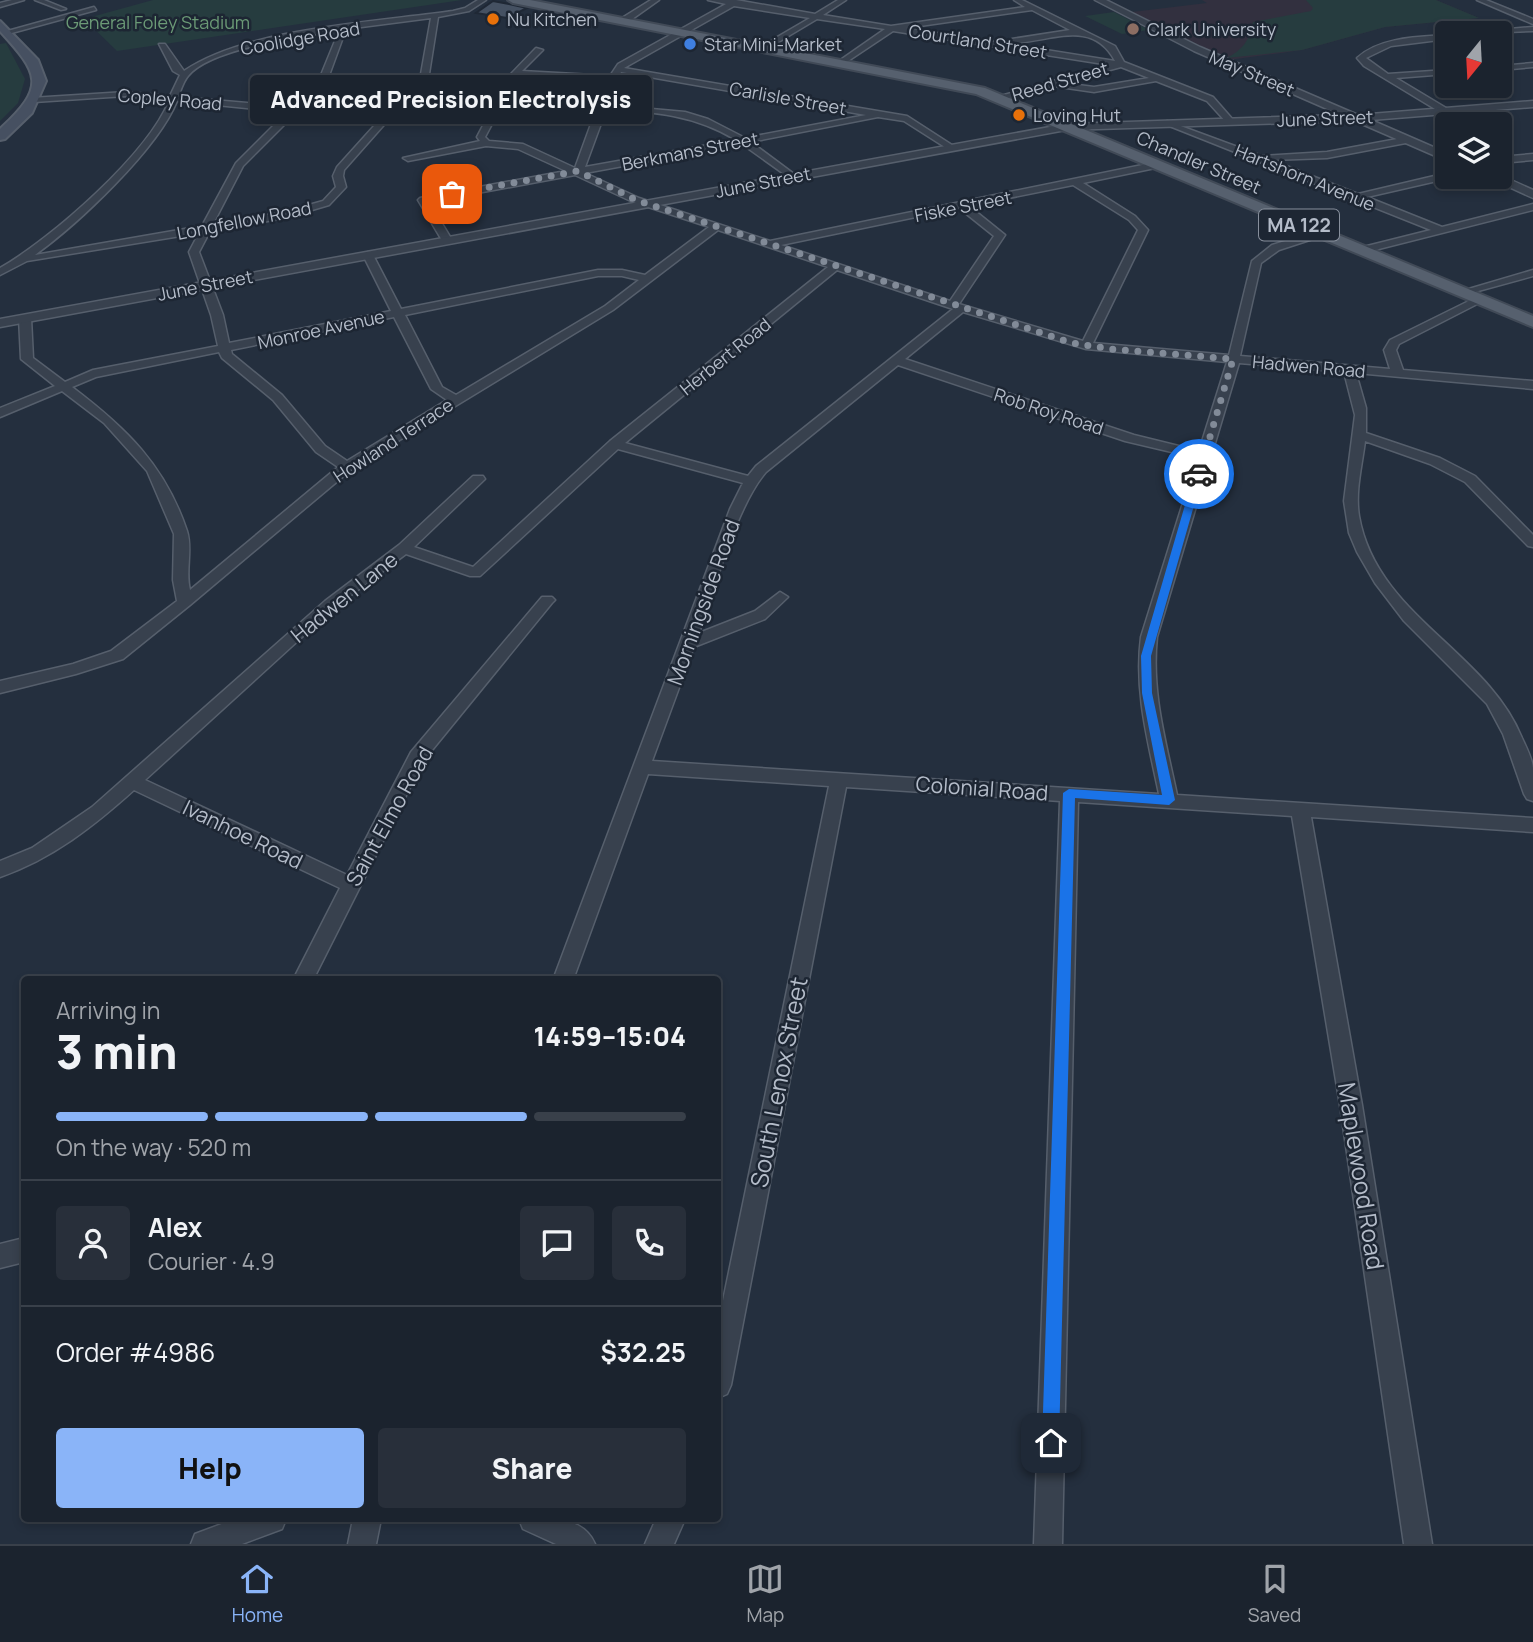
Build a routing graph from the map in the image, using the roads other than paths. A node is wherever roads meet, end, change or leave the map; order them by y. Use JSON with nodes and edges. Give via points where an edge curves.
{"nodes":[{"id":1,"x":22,"y":0,"type":"edge"},
{"id":2,"x":38,"y":0,"type":"edge"},
{"id":3,"x":483,"y":0,"type":"edge"},
{"id":4,"x":513,"y":0,"type":"edge"},
{"id":5,"x":656,"y":0,"type":"edge"},
{"id":6,"x":711,"y":0,"type":"edge"},
{"id":7,"x":843,"y":0,"type":"edge"},
{"id":8,"x":1017,"y":0,"type":"edge"},
{"id":9,"x":1099,"y":0,"type":"edge"},
{"id":10,"x":1480,"y":0,"type":"edge"},
{"id":11,"x":543,"y":2,"type":"edge"},
{"id":12,"x":736,"y":2,"type":"edge"},
{"id":13,"x":0,"y":5,"type":"edge"},
{"id":14,"x":1031,"y":8,"type":"junction"},
{"id":15,"x":63,"y":9,"type":"dead end"},
{"id":16,"x":94,"y":9,"type":"dead end"},
{"id":17,"x":435,"y":16,"type":"junction"},
{"id":18,"x":816,"y":16,"type":"junction"},
{"id":19,"x":625,"y":20,"type":"junction"},
{"id":20,"x":1533,"y":22,"type":"edge"},
{"id":21,"x":4,"y":28,"type":"edge"},
{"id":22,"x":892,"y":28,"type":"junction"},
{"id":23,"x":1533,"y":29,"type":"edge"},
{"id":24,"x":343,"y":30,"type":"junction"},
{"id":25,"x":1077,"y":31,"type":"junction"},
{"id":26,"x":1512,"y":31,"type":"edge"},
{"id":27,"x":681,"y":32,"type":"junction"},
{"id":28,"x":1435,"y":38,"type":"edge"},
{"id":29,"x":1000,"y":45,"type":"junction"},
{"id":30,"x":162,"y":46,"type":"dead end"},
{"id":31,"x":765,"y":48,"type":"junction"},
{"id":32,"x":535,"y":53,"type":"dead end"},
{"id":33,"x":842,"y":63,"type":"junction"},
{"id":34,"x":1121,"y":64,"type":"junction"},
{"id":35,"x":1533,"y":65,"type":"edge"},
{"id":36,"x":1512,"y":67,"type":"edge"},
{"id":37,"x":618,"y":69,"type":"junction"},
{"id":38,"x":516,"y":73,"type":"junction"},
{"id":39,"x":1435,"y":73,"type":"edge"},
{"id":40,"x":185,"y":74,"type":"junction"},
{"id":41,"x":1388,"y":76,"type":"junction"},
{"id":42,"x":612,"y":78,"type":"junction"},
{"id":43,"x":1158,"y":78,"type":"junction"},
{"id":44,"x":1054,"y":83,"type":"junction"},
{"id":45,"x":176,"y":99,"type":"junction"},
{"id":46,"x":1000,"y":99,"type":"junction"},
{"id":47,"x":34,"y":100,"type":"junction"},
{"id":48,"x":1533,"y":104,"type":"edge"},
{"id":49,"x":603,"y":107,"type":"junction"},
{"id":50,"x":294,"y":110,"type":"junction"},
{"id":51,"x":1443,"y":110,"type":"junction"},
{"id":52,"x":390,"y":114,"type":"junction"},
{"id":53,"x":878,"y":114,"type":"junction"},
{"id":54,"x":1357,"y":118,"type":"junction"},
{"id":55,"x":1230,"y":121,"type":"junction"},
{"id":56,"x":1170,"y":123,"type":"junction"},
{"id":57,"x":1066,"y":127,"type":"junction"},
{"id":58,"x":0,"y":136,"type":"edge"},
{"id":59,"x":747,"y":140,"type":"junction"},
{"id":60,"x":1408,"y":140,"type":"junction"},
{"id":61,"x":486,"y":143,"type":"junction"},
{"id":62,"x":951,"y":147,"type":"junction"},
{"id":63,"x":1435,"y":152,"type":"edge"},
{"id":64,"x":1256,"y":157,"type":"junction"},
{"id":65,"x":1533,"y":157,"type":"edge"},
{"id":66,"x":408,"y":158,"type":"dead end"},
{"id":67,"x":1512,"y":159,"type":"edge"},
{"id":68,"x":1157,"y":166,"type":"junction"},
{"id":69,"x":578,"y":171,"type":"junction"},
{"id":70,"x":791,"y":176,"type":"junction"},
{"id":71,"x":1435,"y":179,"type":"edge"},
{"id":72,"x":1076,"y":183,"type":"junction"},
{"id":73,"x":1512,"y":185,"type":"edge"},
{"id":74,"x":1533,"y":194,"type":"edge"},
{"id":75,"x":1356,"y":197,"type":"junction"},
{"id":76,"x":646,"y":203,"type":"junction"},
{"id":77,"x":962,"y":206,"type":"junction"},
{"id":78,"x":1533,"y":207,"type":"edge"},
{"id":79,"x":717,"y":226,"type":"junction"},
{"id":80,"x":207,"y":229,"type":"junction"},
{"id":81,"x":1441,"y":230,"type":"junction"},
{"id":82,"x":1318,"y":234,"type":"junction"},
{"id":83,"x":447,"y":240,"type":"junction"},
{"id":84,"x":768,"y":244,"type":"junction"},
{"id":85,"x":1359,"y":251,"type":"junction"},
{"id":86,"x":368,"y":255,"type":"junction"},
{"id":87,"x":20,"y":261,"type":"junction"},
{"id":88,"x":835,"y":267,"type":"junction"},
{"id":89,"x":0,"y":272,"type":"edge"},
{"id":90,"x":1533,"y":273,"type":"edge"},
{"id":91,"x":648,"y":279,"type":"junction"},
{"id":92,"x":205,"y":285,"type":"junction"},
{"id":93,"x":1460,"y":293,"type":"junction"},
{"id":94,"x":1477,"y":300,"type":"junction"},
{"id":95,"x":957,"y":307,"type":"junction"},
{"id":96,"x":397,"y":313,"type":"junction"},
{"id":97,"x":25,"y":318,"type":"junction"},
{"id":98,"x":1533,"y":322,"type":"edge"},
{"id":99,"x":0,"y":323,"type":"edge"},
{"id":100,"x":1086,"y":346,"type":"junction"},
{"id":101,"x":225,"y":349,"type":"junction"},
{"id":102,"x":1233,"y":359,"type":"junction"},
{"id":103,"x":895,"y":360,"type":"junction"},
{"id":104,"x":1349,"y":369,"type":"junction"},
{"id":105,"x":1398,"y":374,"type":"junction"},
{"id":106,"x":65,"y":385,"type":"junction"},
{"id":107,"x":1533,"y":385,"type":"edge"},
{"id":108,"x":454,"y":400,"type":"junction"},
{"id":109,"x":0,"y":413,"type":"edge"},
{"id":110,"x":1359,"y":435,"type":"junction"},
{"id":111,"x":615,"y":444,"type":"junction"},
{"id":112,"x":1204,"y":456,"type":"junction"},
{"id":113,"x":347,"y":466,"type":"junction"},
{"id":114,"x":478,"y":479,"type":"dead end"},
{"id":115,"x":751,"y":481,"type":"junction"},
{"id":116,"x":1533,"y":543,"type":"edge"},
{"id":117,"x":404,"y":548,"type":"junction"},
{"id":118,"x":780,"y":597,"type":"dead end"},
{"id":119,"x":547,"y":600,"type":"dead end"},
{"id":120,"x":185,"y":602,"type":"junction"},
{"id":121,"x":687,"y":644,"type":"junction"},
{"id":122,"x":0,"y":687,"type":"edge"},
{"id":123,"x":641,"y":767,"type":"junction"},
{"id":124,"x":839,"y":778,"type":"junction"},
{"id":125,"x":134,"y":782,"type":"junction"},
{"id":126,"x":1069,"y":793,"type":"junction"},
{"id":127,"x":1533,"y":794,"type":"edge"},
{"id":128,"x":1169,"y":800,"type":"junction"},
{"id":129,"x":1300,"y":809,"type":"junction"},
{"id":130,"x":1533,"y":825,"type":"edge"},
{"id":131,"x":0,"y":869,"type":"edge"},
{"id":132,"x":351,"y":885,"type":"junction"},
{"id":133,"x":305,"y":976,"type":"edge"},
{"id":134,"x":564,"y":976,"type":"edge"},
{"id":135,"x":21,"y":1251,"type":"edge"},
{"id":136,"x":0,"y":1256,"type":"edge"},
{"id":137,"x":721,"y":1370,"type":"edge"},
{"id":138,"x":264,"y":1522,"type":"edge"},
{"id":139,"x":366,"y":1522,"type":"edge"},
{"id":140,"x":540,"y":1522,"type":"edge"},
{"id":141,"x":670,"y":1522,"type":"edge"},
{"id":142,"x":205,"y":1544,"type":"edge"},
{"id":143,"x":362,"y":1544,"type":"edge"},
{"id":144,"x":581,"y":1544,"type":"edge"},
{"id":145,"x":660,"y":1544,"type":"edge"},
{"id":146,"x":1048,"y":1544,"type":"edge"},
{"id":147,"x":1418,"y":1544,"type":"edge"}],
"edges":[{"from":1,"to":13,"type":"street"},
{"from":2,"to":15,"type":"street"},
{"from":3,"to":17,"type":"street","name":"Coolidge Road","via":[[467,10]]},
{"from":4,"to":11,"type":"main road","name":"Chandler Street","number":"MA 122"},
{"from":5,"to":19,"type":"street"},
{"from":6,"to":12,"type":"street","name":"Courtland Street"},
{"from":7,"to":18,"type":"street"},
{"from":8,"to":14,"type":"street","name":"Reed Street"},
{"from":9,"to":54,"type":"street","name":"May Street","via":[[1197,49]]},
{"from":10,"to":20,"type":"street"},
{"from":11,"to":19,"type":"main road","name":"Chandler Street","number":"MA 122"},
{"from":12,"to":18,"type":"street","name":"Courtland Street"},
{"from":12,"to":27,"type":"street"},
{"from":14,"to":22,"type":"street"},
{"from":14,"to":25,"type":"street","name":"Reed Street"},
{"from":16,"to":21,"type":"street"},
{"from":17,"to":24,"type":"street","name":"Coolidge Road"},
{"from":17,"to":52,"type":"street","name":"Longfellow Road","via":[[425,74]]},
{"from":18,"to":22,"type":"street","name":"Courtland Street"},
{"from":18,"to":31,"type":"street"},
{"from":19,"to":27,"type":"main road","name":"Chandler Street","number":"MA 122"},
{"from":21,"to":47,"type":"main road","via":[[37,69],[40,81]]},
{"from":22,"to":29,"type":"street","name":"Courtland Street"},
{"from":22,"to":33,"type":"street"},
{"from":23,"to":26,"type":"street"},
{"from":24,"to":40,"type":"street","name":"Coolidge Road","via":[[236,48]]},
{"from":24,"to":50,"type":"street","via":[[323,81]]},
{"from":25,"to":29,"type":"street"},
{"from":25,"to":34,"type":"street","name":"Reed Street","via":[[1112,48]]},
{"from":27,"to":31,"type":"main road","name":"Chandler Street","number":"MA 122"},
{"from":27,"to":37,"type":"street"},
{"from":28,"to":41,"type":"street","via":[[1399,43],[1363,55],[1362,61]]},
{"from":29,"to":34,"type":"street","name":"Courtland Street"},
{"from":30,"to":40,"type":"street","via":[[177,71]]},
{"from":31,"to":33,"type":"main road","name":"Chandler Street","number":"MA 122"},
{"from":32,"to":38,"type":"street"},
{"from":33,"to":46,"type":"main road","name":"Chandler Street","number":"MA 122","via":[[967,87]]},
{"from":34,"to":43,"type":"street","name":"Courtland Street"},
{"from":34,"to":44,"type":"street","name":"Reed Street"},
{"from":35,"to":36,"type":"street"},
{"from":37,"to":42,"type":"street"},
{"from":37,"to":53,"type":"street","name":"Carlisle Street"},
{"from":38,"to":42,"type":"street"},
{"from":38,"to":61,"type":"street","via":[[481,137]]},
{"from":39,"to":41,"type":"street"},
{"from":40,"to":45,"type":"street"},
{"from":41,"to":51,"type":"street"},
{"from":42,"to":49,"type":"street"},
{"from":43,"to":44,"type":"street","via":[[1096,91]]},
{"from":43,"to":55,"type":"street","name":"Courtland Street","via":[[1210,99]]},
{"from":44,"to":46,"type":"street","name":"Reed Street"},
{"from":45,"to":47,"type":"street","name":"Copley Road","via":[[113,93]]},
{"from":45,"to":50,"type":"street","name":"Copley Road"},
{"from":45,"to":87,"type":"street","via":[[161,125],[55,239]]},
{"from":46,"to":57,"type":"main road","name":"Chandler Street","number":"MA 122"},
{"from":47,"to":58,"type":"main road"},
{"from":48,"to":51,"type":"street","name":"June Street"},
{"from":49,"to":59,"type":"street","via":[[687,114]]},
{"from":49,"to":69,"type":"street"},
{"from":50,"to":52,"type":"street","name":"Copley Road"},
{"from":50,"to":80,"type":"street","via":[[239,165]]},
{"from":51,"to":54,"type":"street","name":"June Street"},
{"from":52,"to":80,"type":"street","name":"Longfellow Road","via":[[340,169],[341,187],[333,198],[303,211]]},
{"from":53,"to":59,"type":"street","name":"Berkmans Street"},
{"from":53,"to":62,"type":"street","name":"Carlisle Street","via":[[907,119]]},
{"from":54,"to":55,"type":"street","name":"June Street"},
{"from":54,"to":60,"type":"street","name":"May Street"},
{"from":55,"to":56,"type":"street","name":"June Street"},
{"from":56,"to":57,"type":"street","name":"June Street"},
{"from":56,"to":64,"type":"street","name":"Hartshorn Avenue"},
{"from":57,"to":62,"type":"street","name":"June Street"},
{"from":57,"to":68,"type":"main road","name":"Chandler Street","number":"MA 122"},
{"from":59,"to":69,"type":"street","name":"Berkmans Street"},
{"from":59,"to":70,"type":"street"},
{"from":60,"to":63,"type":"street","name":"May Street"},
{"from":60,"to":64,"type":"street","via":[[1341,153]]},
{"from":61,"to":66,"type":"street","name":"Hadwen Road"},
{"from":61,"to":69,"type":"street","name":"Hadwen Road","via":[[520,146]]},
{"from":62,"to":70,"type":"street","name":"June Street"},
{"from":64,"to":75,"type":"street","name":"Hartshorn Avenue"},
{"from":65,"to":67,"type":"street"},
{"from":68,"to":72,"type":"street","name":"Fiske Street"},
{"from":68,"to":82,"type":"main road","name":"Chandler Street","number":"MA 122"},
{"from":69,"to":76,"type":"street","name":"Hadwen Road"},
{"from":69,"to":83,"type":"street","name":"Berkmans Street","via":[[423,200]]},
{"from":70,"to":76,"type":"street","name":"June Street"},
{"from":71,"to":75,"type":"street"},
{"from":72,"to":77,"type":"street","name":"Fiske Street"},
{"from":72,"to":100,"type":"street","via":[[1132,218],[1143,230]]},
{"from":73,"to":74,"type":"street"},
{"from":75,"to":81,"type":"street","name":"Hartshorn Avenue"},
{"from":76,"to":79,"type":"street","name":"Hadwen Road"},
{"from":76,"to":83,"type":"street","name":"June Street"},
{"from":77,"to":84,"type":"street","name":"Fiske Street"},
{"from":77,"to":95,"type":"street","name":"Morningside Road","via":[[1000,234]]},
{"from":78,"to":81,"type":"street"},
{"from":79,"to":84,"type":"street","name":"Hadwen Road"},
{"from":79,"to":91,"type":"street","name":"Howland Terrace"},
{"from":80,"to":87,"type":"street","name":"Longfellow Road"},
{"from":80,"to":92,"type":"street","via":[[194,252]]},
{"from":81,"to":85,"type":"street"},
{"from":82,"to":85,"type":"main road","name":"Chandler Street","number":"MA 122"},
{"from":82,"to":102,"type":"street","via":[[1259,259]]},
{"from":83,"to":86,"type":"street","name":"June Street"},
{"from":84,"to":88,"type":"street","name":"Hadwen Road"},
{"from":85,"to":93,"type":"main road","name":"Chandler Street","number":"MA 122"},
{"from":86,"to":92,"type":"street","name":"June Street"},
{"from":86,"to":96,"type":"street"},
{"from":87,"to":89,"type":"street"},
{"from":88,"to":95,"type":"street","name":"Hadwen Road"},
{"from":88,"to":111,"type":"street","name":"Herbert Road"},
{"from":90,"to":93,"type":"street"},
{"from":91,"to":96,"type":"street","name":"Monroe Avenue","via":[[598,272]]},
{"from":91,"to":108,"type":"street","name":"Howland Terrace","via":[[586,323]]},
{"from":92,"to":97,"type":"street","name":"June Street"},
{"from":92,"to":101,"type":"street"},
{"from":93,"to":94,"type":"main road","name":"Chandler Street","number":"MA 122"},
{"from":94,"to":98,"type":"main road","name":"Chandler Street","number":"MA 122"},
{"from":94,"to":105,"type":"street","via":[[1394,342],[1390,350]]},
{"from":95,"to":100,"type":"street","name":"Hadwen Road"},
{"from":95,"to":103,"type":"street","name":"Morningside Road"},
{"from":96,"to":101,"type":"street","name":"Monroe Avenue"},
{"from":96,"to":108,"type":"street","via":[[437,389]]},
{"from":97,"to":99,"type":"street","name":"June Street"},
{"from":97,"to":106,"type":"street","via":[[27,359]]},
{"from":100,"to":102,"type":"street","name":"Hadwen Road"},
{"from":101,"to":106,"type":"street","name":"Monroe Avenue","via":[[93,374]]},
{"from":101,"to":113,"type":"street","via":[[226,356],[294,415],[327,457]]},
{"from":102,"to":104,"type":"street","name":"Hadwen Road"},
{"from":102,"to":112,"type":"street"},
{"from":103,"to":112,"type":"street","name":"Rob Roy Road","via":[[1130,438]]},
{"from":103,"to":115,"type":"street","name":"Morningside Road"},
{"from":104,"to":105,"type":"street","name":"Hadwen Road"},
{"from":104,"to":110,"type":"street","via":[[1360,406]]},
{"from":105,"to":107,"type":"street","name":"Hadwen Road"},
{"from":106,"to":109,"type":"street","name":"Monroe Avenue"},
{"from":106,"to":120,"type":"street","via":[[108,420],[153,470],[181,534],[180,580]]},
{"from":108,"to":113,"type":"street","name":"Howland Terrace"},
{"from":110,"to":116,"type":"street","via":[[1461,474]]},
{"from":110,"to":127,"type":"street","via":[[1350,503],[1363,550],[1412,621],[1494,701],[1521,756]]},
{"from":111,"to":115,"type":"street"},
{"from":111,"to":117,"type":"street","name":"Hadwen Lane","via":[[475,573]]},
{"from":112,"to":128,"type":"street","via":[[1146,656],[1147,693]]},
{"from":113,"to":120,"type":"street","name":"Howland Terrace"},
{"from":114,"to":117,"type":"street"},
{"from":115,"to":121,"type":"street","name":"Morningside Road"},
{"from":117,"to":125,"type":"street","name":"Hadwen Lane","via":[[320,613]]},
{"from":118,"to":121,"type":"street","via":[[761,615]]},
{"from":119,"to":132,"type":"street","name":"Saint Elmo Road","via":[[417,757]]},
{"from":120,"to":122,"type":"street","name":"Howland Terrace","via":[[117,655]]},
{"from":121,"to":123,"type":"street","name":"Morningside Road"},
{"from":123,"to":124,"type":"street","name":"Colonial Road"},
{"from":123,"to":134,"type":"street","name":"Morningside Road"},
{"from":124,"to":126,"type":"street","name":"Colonial Road"},
{"from":124,"to":137,"type":"street","name":"South Lenox Street"},
{"from":125,"to":131,"type":"street","name":"Hadwen Lane","via":[[60,841]]},
{"from":125,"to":132,"type":"street","name":"Ivanhoe Road"},
{"from":126,"to":128,"type":"street","name":"Colonial Road"},
{"from":126,"to":146,"type":"street"},
{"from":128,"to":129,"type":"street","name":"Colonial Road"},
{"from":129,"to":130,"type":"street","name":"Colonial Road"},
{"from":129,"to":147,"type":"street","name":"Maplewood Road","via":[[1353,1116]]},
{"from":132,"to":133,"type":"street","name":"Saint Elmo Road"},
{"from":135,"to":136,"type":"street"},
{"from":138,"to":142,"type":"street"},
{"from":139,"to":143,"type":"street"},
{"from":140,"to":144,"type":"street"},
{"from":141,"to":145,"type":"street"}]}
